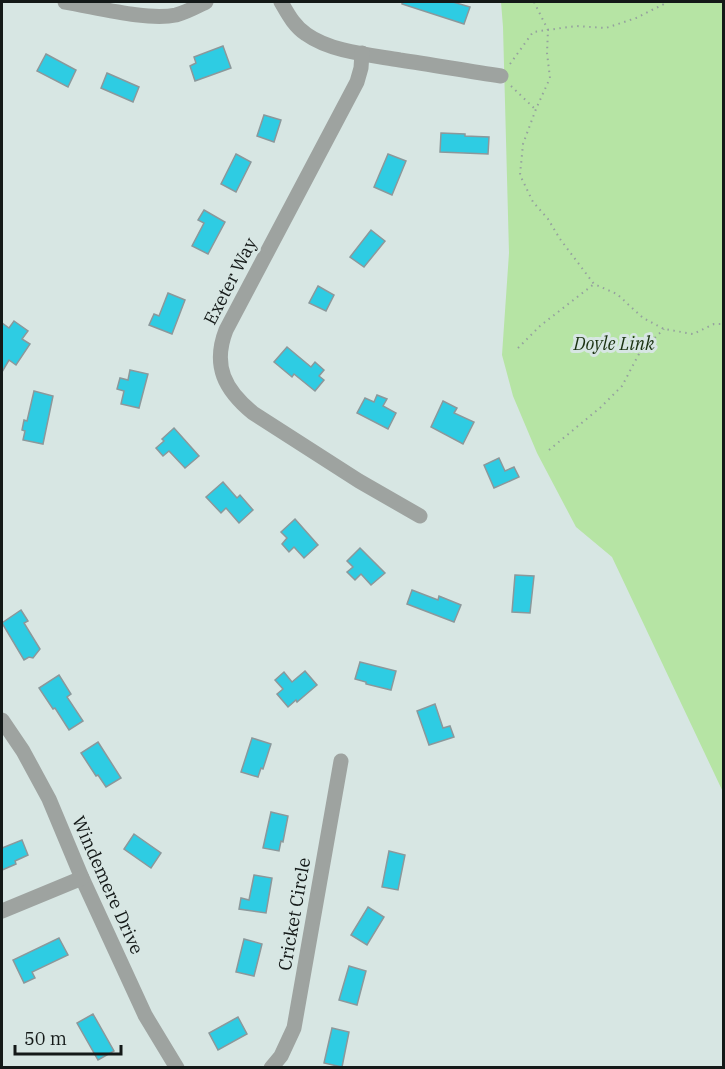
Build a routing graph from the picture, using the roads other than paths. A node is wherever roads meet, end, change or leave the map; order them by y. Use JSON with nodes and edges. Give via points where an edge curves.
{"nodes":[{"id":1,"x":65,"y":2,"type":"edge"},
{"id":2,"x":206,"y":2,"type":"edge"},
{"id":3,"x":281,"y":2,"type":"edge"},
{"id":4,"x":362,"y":53,"type":"junction"},
{"id":5,"x":501,"y":76,"type":"road end"},
{"id":6,"x":420,"y":516,"type":"dead end"},
{"id":7,"x":2,"y":720,"type":"edge"},
{"id":8,"x":341,"y":761,"type":"dead end"},
{"id":9,"x":82,"y":878,"type":"junction"},
{"id":10,"x":2,"y":911,"type":"edge"},
{"id":11,"x":177,"y":1068,"type":"edge"},
{"id":12,"x":271,"y":1068,"type":"edge"}],
"edges":[{"from":1,"to":2,"type":"street","via":[[158,16],[174,15]]},
{"from":3,"to":4,"type":"street","via":[[291,20],[307,35]]},
{"from":4,"to":5,"type":"street"},
{"from":4,"to":6,"type":"street","name":"Exeter Way","via":[[357,82],[225,330],[221,364],[229,387],[254,413]]},
{"from":7,"to":9,"type":"street","name":"Windemere Drive","via":[[49,799]]},
{"from":8,"to":12,"type":"street","name":"Cricket Circle","via":[[294,1028]]},
{"from":9,"to":10,"type":"street"},
{"from":9,"to":11,"type":"street","name":"Windemere Drive","via":[[145,1015]]}]}
